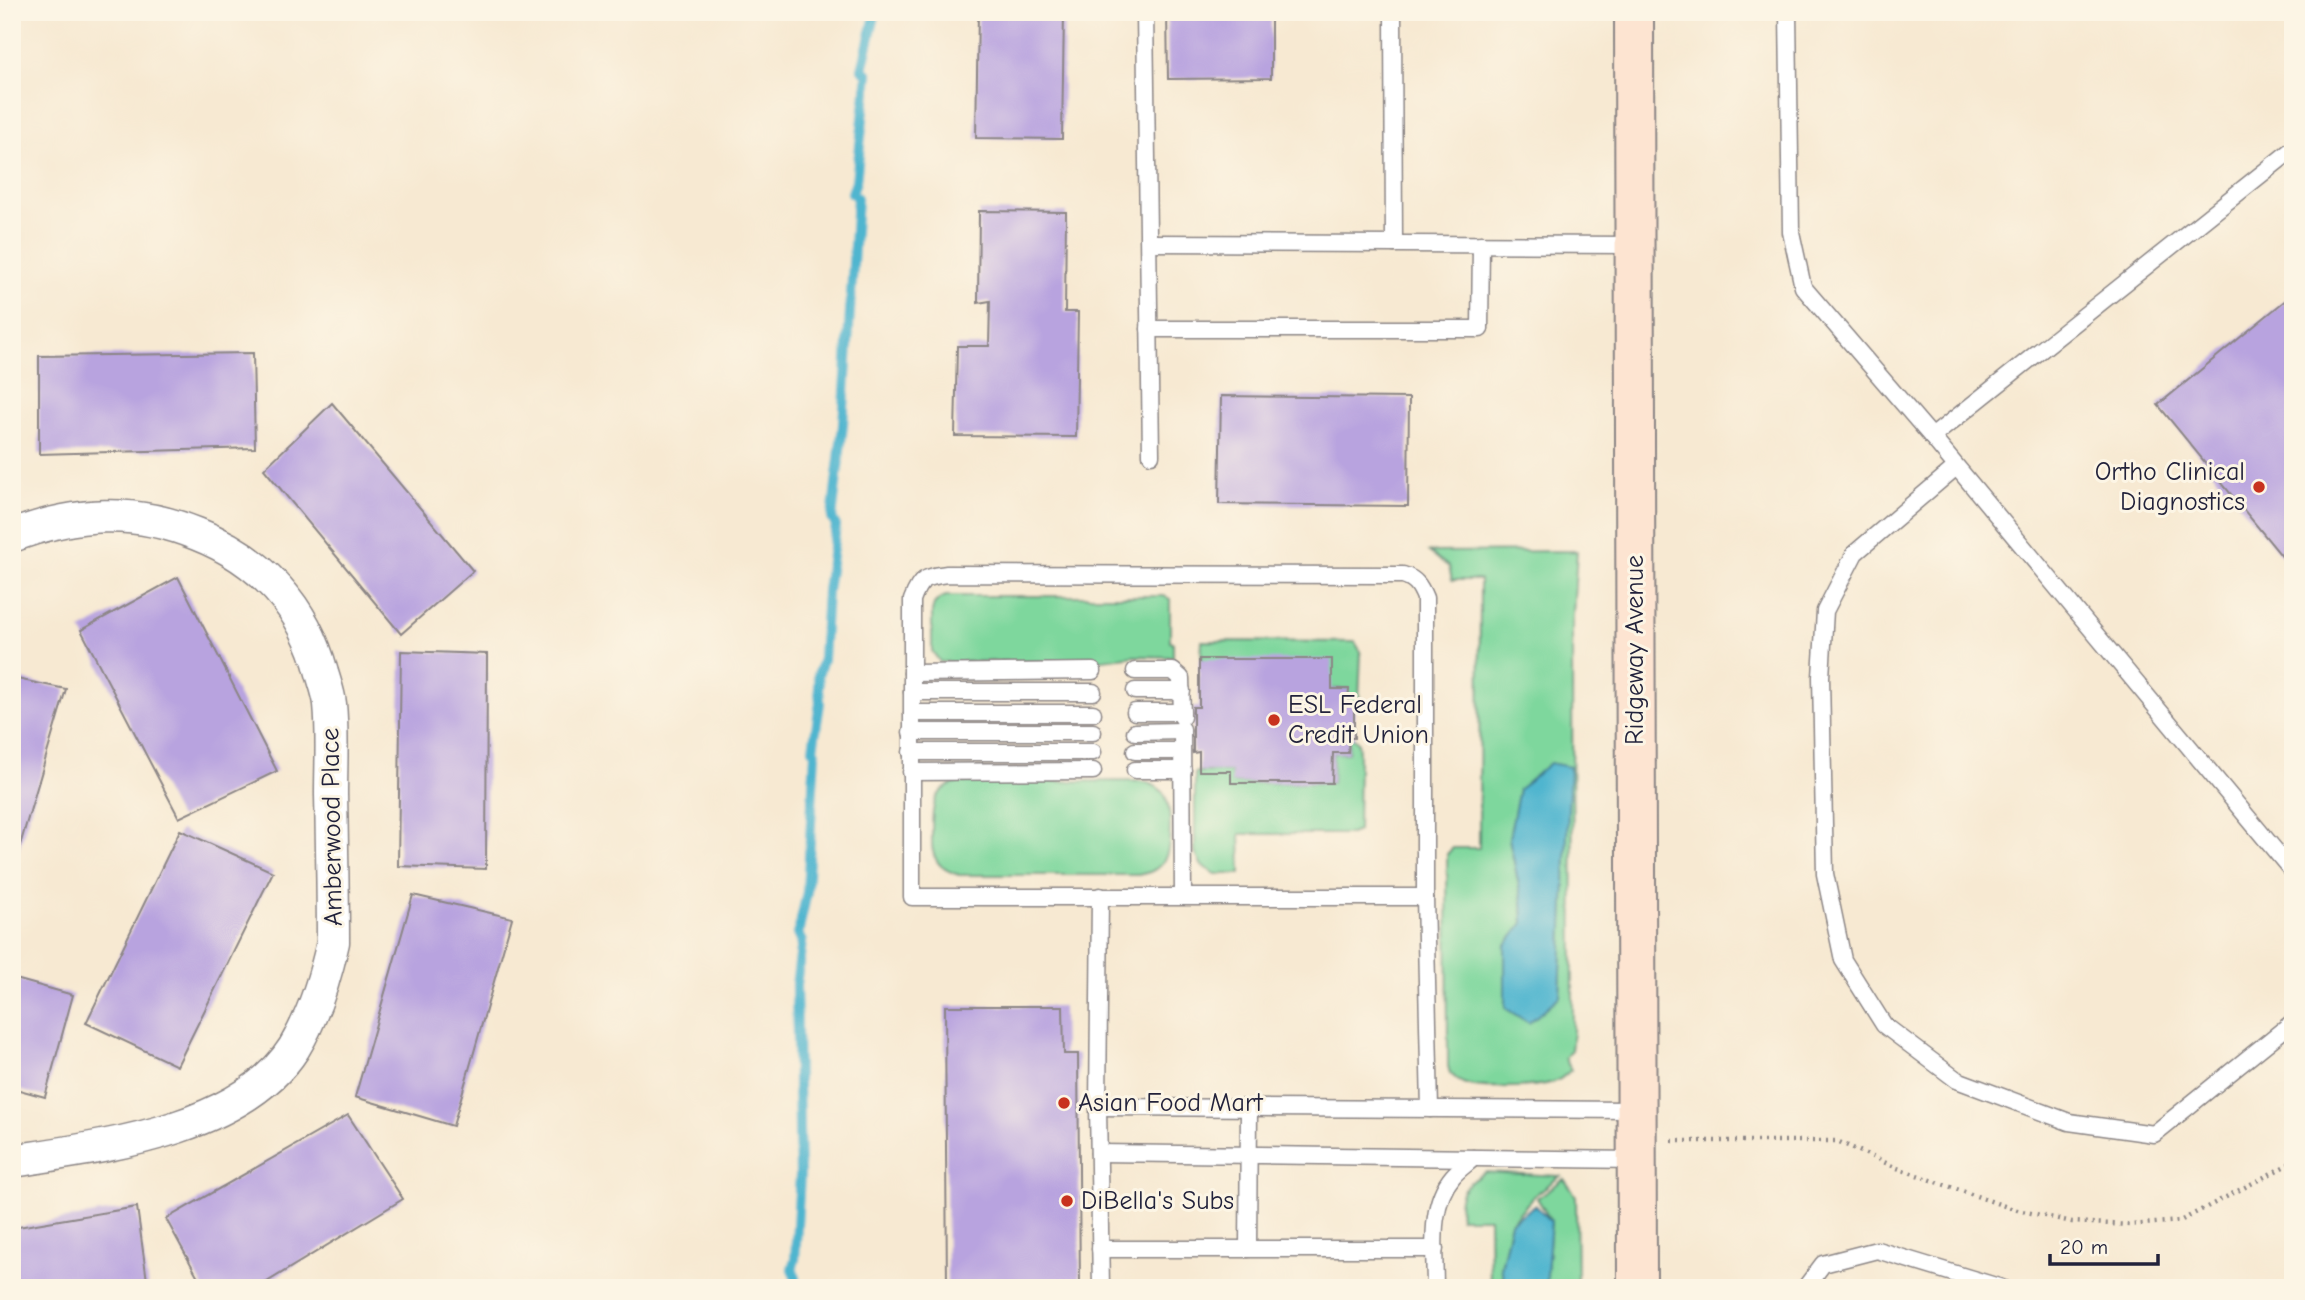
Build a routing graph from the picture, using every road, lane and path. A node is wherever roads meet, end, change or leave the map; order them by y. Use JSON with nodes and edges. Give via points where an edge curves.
{"nodes":[{"id":1,"x":1145,"y":12,"type":"edge"},
{"id":2,"x":1393,"y":12,"type":"edge"},
{"id":3,"x":1634,"y":12,"type":"edge"},
{"id":4,"x":1788,"y":12,"type":"edge"},
{"id":5,"x":2293,"y":149,"type":"edge"},
{"id":6,"x":1149,"y":243,"type":"junction"},
{"id":7,"x":1394,"y":244,"type":"junction"},
{"id":8,"x":1481,"y":244,"type":"junction"},
{"id":9,"x":1634,"y":245,"type":"junction"},
{"id":10,"x":1149,"y":329,"type":"junction"},
{"id":11,"x":1932,"y":437,"type":"junction"},
{"id":12,"x":1151,"y":455,"type":"dead end"},
{"id":13,"x":1956,"y":467,"type":"junction"},
{"id":14,"x":12,"y":536,"type":"edge"},
{"id":15,"x":1093,"y":671,"type":"dead end"},
{"id":16,"x":1135,"y":671,"type":"dead end"},
{"id":17,"x":912,"y":673,"type":"junction"},
{"id":18,"x":1135,"y":691,"type":"dead end"},
{"id":19,"x":1182,"y":691,"type":"junction"},
{"id":20,"x":912,"y":692,"type":"junction"},
{"id":21,"x":1093,"y":692,"type":"dead end"},
{"id":22,"x":1135,"y":712,"type":"dead end"},
{"id":23,"x":912,"y":713,"type":"junction"},
{"id":24,"x":1093,"y":713,"type":"dead end"},
{"id":25,"x":1182,"y":722,"type":"junction"},
{"id":26,"x":911,"y":732,"type":"junction"},
{"id":27,"x":1093,"y":732,"type":"dead end"},
{"id":28,"x":1135,"y":732,"type":"dead end"},
{"id":29,"x":1135,"y":751,"type":"dead end"},
{"id":30,"x":1182,"y":751,"type":"junction"},
{"id":31,"x":911,"y":752,"type":"junction"},
{"id":32,"x":1093,"y":752,"type":"dead end"},
{"id":33,"x":1136,"y":770,"type":"dead end"},
{"id":34,"x":1183,"y":770,"type":"junction"},
{"id":35,"x":1093,"y":771,"type":"dead end"},
{"id":36,"x":911,"y":772,"type":"junction"},
{"id":37,"x":2293,"y":872,"type":"edge"},
{"id":38,"x":1100,"y":896,"type":"junction"},
{"id":39,"x":1183,"y":896,"type":"junction"},
{"id":40,"x":1425,"y":897,"type":"junction"},
{"id":41,"x":2293,"y":1022,"type":"edge"},
{"id":42,"x":1098,"y":1107,"type":"junction"},
{"id":43,"x":1249,"y":1108,"type":"junction"},
{"id":44,"x":1430,"y":1109,"type":"junction"},
{"id":45,"x":1636,"y":1137,"type":"junction"},
{"id":46,"x":1099,"y":1153,"type":"junction"},
{"id":47,"x":1249,"y":1155,"type":"junction"},
{"id":48,"x":1473,"y":1158,"type":"junction"},
{"id":49,"x":12,"y":1161,"type":"edge"},
{"id":50,"x":2293,"y":1162,"type":"edge"},
{"id":51,"x":1100,"y":1249,"type":"junction"},
{"id":52,"x":1248,"y":1249,"type":"junction"},
{"id":53,"x":1435,"y":1249,"type":"junction"},
{"id":54,"x":1101,"y":1288,"type":"edge"},
{"id":55,"x":1435,"y":1288,"type":"edge"},
{"id":56,"x":1637,"y":1288,"type":"edge"},
{"id":57,"x":1805,"y":1288,"type":"edge"},
{"id":58,"x":2002,"y":1288,"type":"edge"}],
"edges":[{"from":1,"to":6,"type":"lane"},
{"from":2,"to":7,"type":"lane"},
{"from":3,"to":9,"type":"main road","name":"Ridgeway Avenue"},
{"from":4,"to":11,"type":"lane","via":[[1791,232],[1803,287]]},
{"from":5,"to":11,"type":"lane"},
{"from":6,"to":7,"type":"lane"},
{"from":6,"to":10,"type":"lane"},
{"from":7,"to":8,"type":"lane"},
{"from":8,"to":9,"type":"lane"},
{"from":8,"to":10,"type":"lane","via":[[1480,330]]},
{"from":9,"to":45,"type":"main road","name":"Ridgeway Avenue"},
{"from":10,"to":12,"type":"lane"},
{"from":11,"to":13,"type":"lane"},
{"from":13,"to":37,"type":"lane"},
{"from":13,"to":41,"type":"lane","via":[[1855,553],[1825,611],[1821,677],[1825,874],[1843,960],[1884,1025],[1958,1080],[2070,1122],[2154,1134]]},
{"from":14,"to":49,"type":"street","name":"Amberwood Place","via":[[81,516],[124,515],[174,524],[223,544],[266,575],[293,607],[315,646],[330,702],[333,942],[312,1015],[293,1049],[270,1076],[237,1100],[196,1121],[134,1139]]},
{"from":15,"to":17,"type":"lane"},
{"from":16,"to":19,"type":"lane","via":[[1173,671],[1181,678]]},
{"from":17,"to":20,"type":"lane"},
{"from":17,"to":40,"type":"lane","via":[[912,600],[918,584],[929,576],[1412,578],[1425,598]]},
{"from":18,"to":19,"type":"lane"},
{"from":19,"to":25,"type":"lane"},
{"from":20,"to":21,"type":"lane"},
{"from":20,"to":23,"type":"lane"},
{"from":22,"to":25,"type":"lane"},
{"from":23,"to":24,"type":"lane"},
{"from":23,"to":26,"type":"lane"},
{"from":25,"to":28,"type":"lane"},
{"from":25,"to":30,"type":"lane"},
{"from":26,"to":27,"type":"lane"},
{"from":26,"to":31,"type":"lane"},
{"from":29,"to":30,"type":"lane"},
{"from":30,"to":34,"type":"lane"},
{"from":31,"to":32,"type":"lane"},
{"from":31,"to":36,"type":"lane"},
{"from":33,"to":34,"type":"lane"},
{"from":34,"to":39,"type":"lane"},
{"from":35,"to":36,"type":"lane"},
{"from":36,"to":38,"type":"lane","via":[[912,897]]},
{"from":38,"to":39,"type":"lane"},
{"from":38,"to":42,"type":"lane"},
{"from":39,"to":40,"type":"lane"},
{"from":40,"to":44,"type":"lane"},
{"from":42,"to":43,"type":"lane"},
{"from":42,"to":46,"type":"lane"},
{"from":43,"to":44,"type":"lane"},
{"from":43,"to":47,"type":"lane"},
{"from":44,"to":45,"type":"lane"},
{"from":45,"to":48,"type":"lane"},
{"from":45,"to":50,"type":"path","via":[[1837,1140],[1897,1168],[2013,1209],[2072,1222],[2130,1225],[2180,1221]]},
{"from":45,"to":56,"type":"main road","name":"Ridgeway Avenue"},
{"from":46,"to":47,"type":"lane"},
{"from":46,"to":51,"type":"lane"},
{"from":47,"to":48,"type":"lane"},
{"from":47,"to":52,"type":"lane"},
{"from":48,"to":53,"type":"lane","via":[[1451,1177],[1441,1198],[1435,1219]]},
{"from":51,"to":52,"type":"lane"},
{"from":51,"to":54,"type":"lane"},
{"from":52,"to":53,"type":"lane"},
{"from":53,"to":55,"type":"lane"},
{"from":57,"to":58,"type":"lane","via":[[1823,1264],[1877,1250]]}]}
